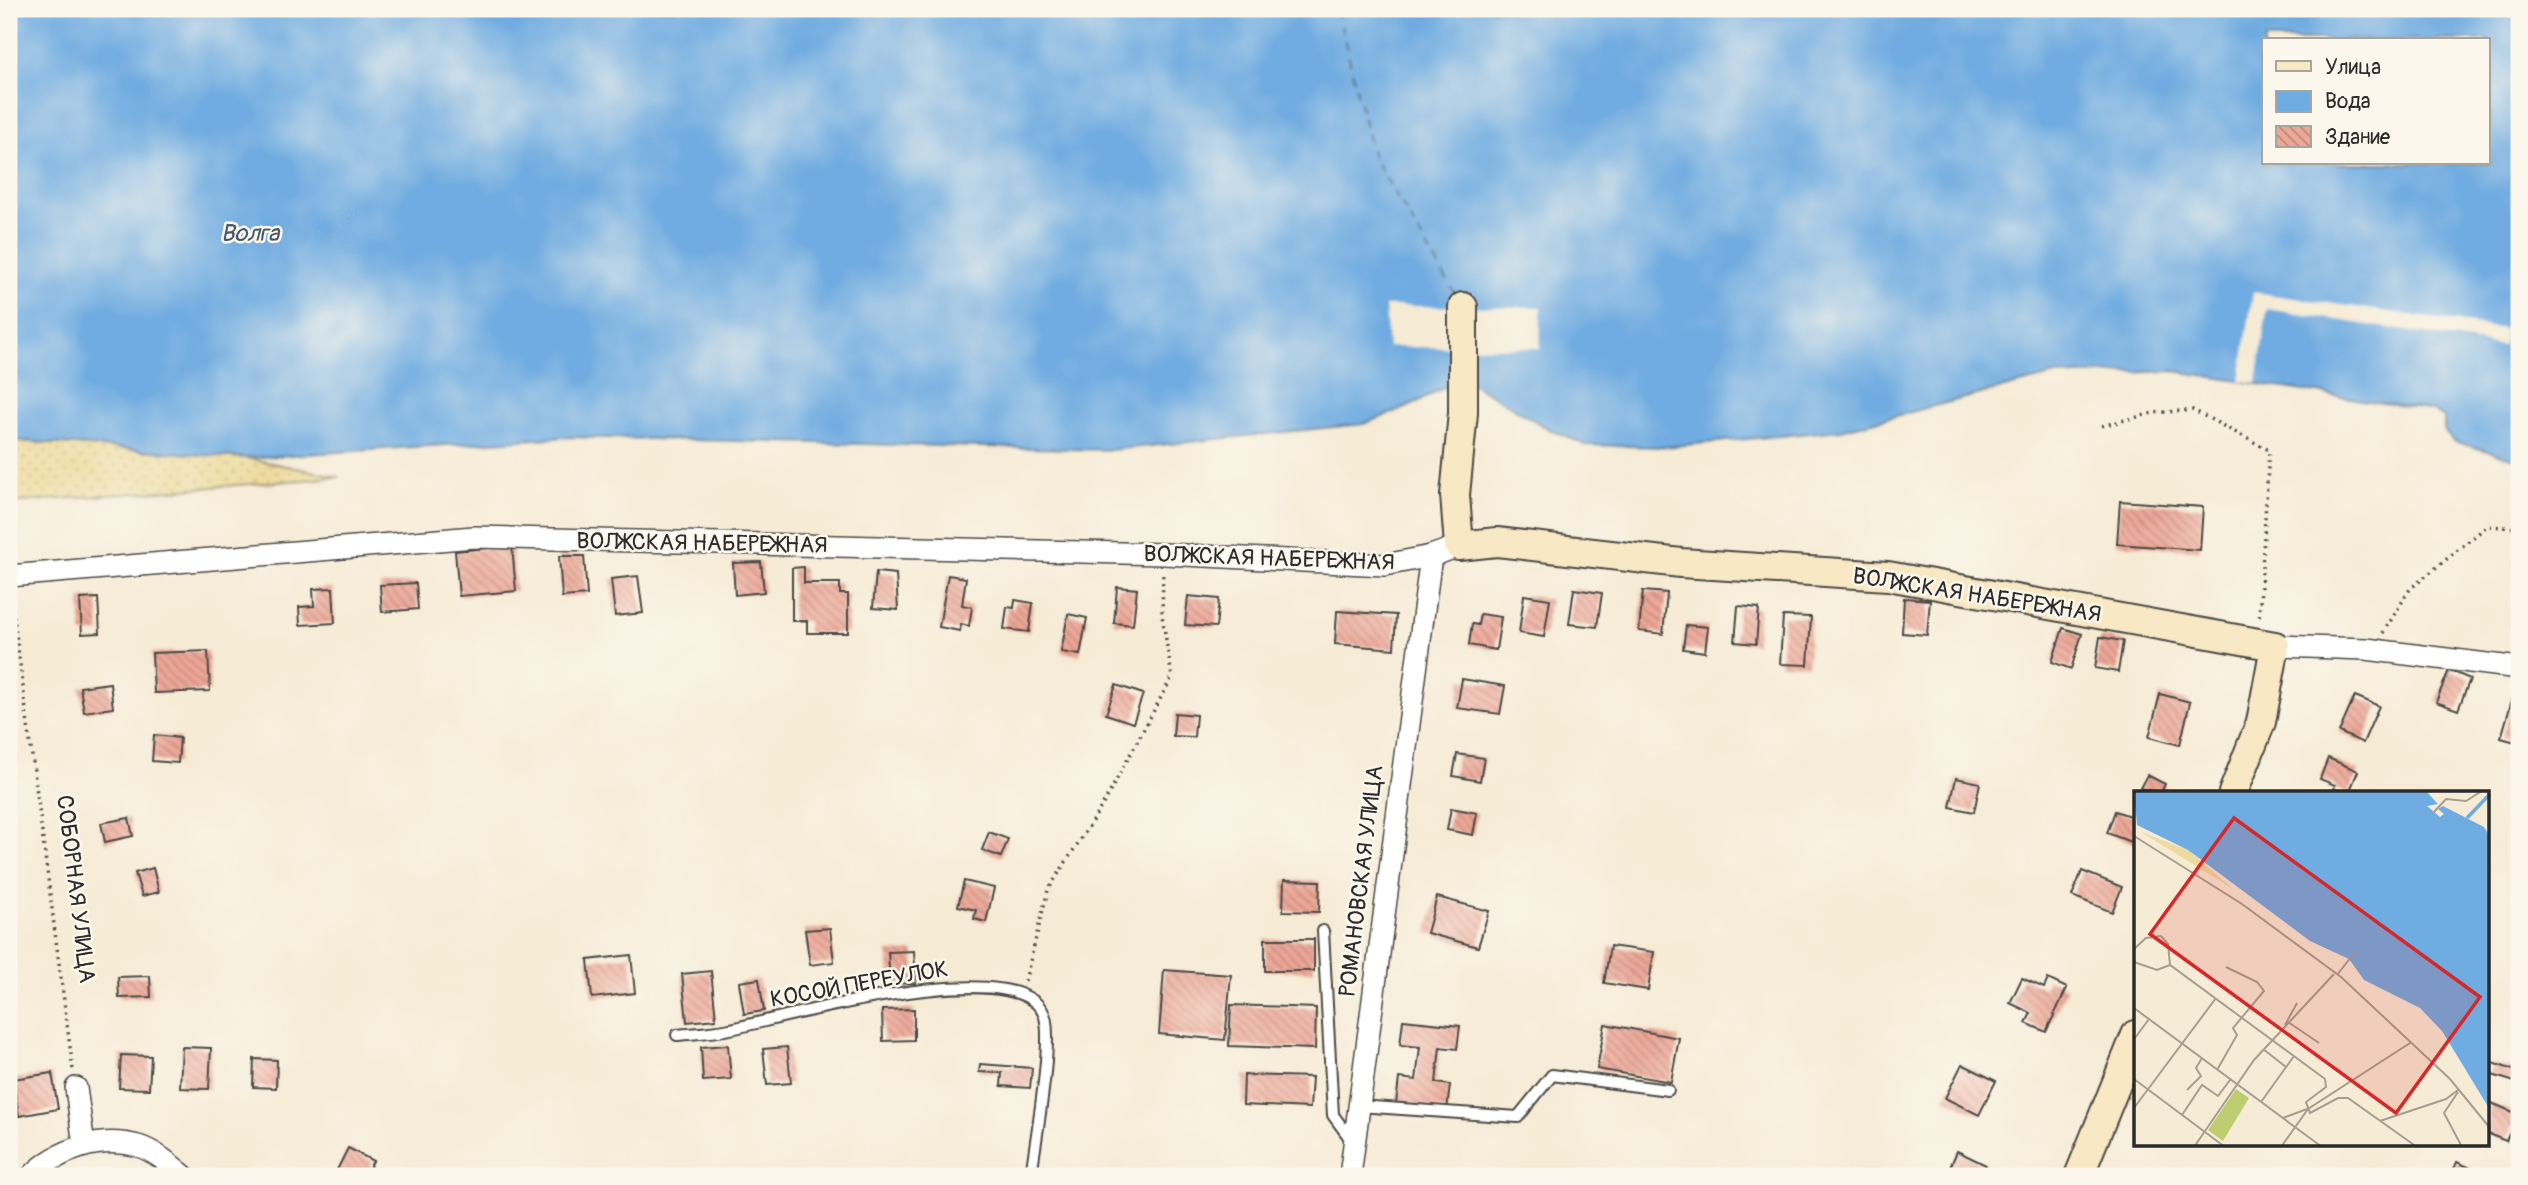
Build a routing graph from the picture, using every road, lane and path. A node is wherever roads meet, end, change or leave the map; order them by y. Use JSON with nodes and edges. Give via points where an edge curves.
{"nodes":[{"id":1,"x":1463,"y":307,"type":"dead end"},
{"id":2,"x":2102,"y":426,"type":"dead end"},
{"id":3,"x":2519,"y":528,"type":"edge"},
{"id":4,"x":1458,"y":546,"type":"junction"},
{"id":5,"x":1164,"y":554,"type":"junction"},
{"id":6,"x":1431,"y":556,"type":"junction"},
{"id":7,"x":10,"y":584,"type":"edge"},
{"id":8,"x":2275,"y":646,"type":"junction"},
{"id":9,"x":2373,"y":650,"type":"junction"},
{"id":10,"x":2519,"y":668,"type":"edge"},
{"id":11,"x":2234,"y":791,"type":"edge"},
{"id":12,"x":1323,"y":932,"type":"dead end"},
{"id":13,"x":1021,"y":993,"type":"junction"},
{"id":14,"x":677,"y":1035,"type":"dead end"},
{"id":15,"x":2134,"y":1040,"type":"edge"},
{"id":16,"x":76,"y":1088,"type":"joint"},
{"id":17,"x":1668,"y":1090,"type":"dead end"},
{"id":18,"x":1359,"y":1100,"type":"junction"},
{"id":19,"x":1353,"y":1143,"type":"junction"},
{"id":20,"x":84,"y":1145,"type":"junction"},
{"id":21,"x":32,"y":1176,"type":"edge"},
{"id":22,"x":184,"y":1176,"type":"edge"},
{"id":23,"x":1031,"y":1176,"type":"edge"},
{"id":24,"x":1350,"y":1176,"type":"edge"},
{"id":25,"x":2079,"y":1176,"type":"edge"}],
"edges":[{"from":1,"to":4,"type":"street","via":[[1463,413],[1455,495]]},
{"from":2,"to":8,"type":"path","via":[[2153,413],[2193,410],[2269,450],[2259,621]]},
{"from":3,"to":9,"type":"path","via":[[2487,526],[2410,589]]},
{"from":4,"to":6,"type":"street","name":"ВОЛЖСКАЯ НАБЕРЕЖНАЯ"},
{"from":4,"to":8,"type":"street","name":"ВОЛЖСКАЯ НАБЕРЕЖНАЯ","via":[[1497,542],[1681,564],[1888,576]]},
{"from":5,"to":6,"type":"street","name":"ВОЛЖСКАЯ НАБЕРЕЖНАЯ","via":[[1385,565]]},
{"from":5,"to":7,"type":"street","name":"ВОЛЖСКАЯ НАБЕРЕЖНАЯ","via":[[474,537]]},
{"from":5,"to":13,"type":"path","via":[[1162,615],[1172,677],[1105,801],[1048,890]]},
{"from":6,"to":18,"type":"street","name":"РОМАНОВСКАЯ УЛИЦА"},
{"from":7,"to":16,"type":"path","name":"СОБОРНАЯ УЛИЦА"},
{"from":8,"to":9,"type":"street","name":"ВОЛЖСКАЯ НАБЕРЕЖНАЯ"},
{"from":8,"to":11,"type":"street","via":[[2261,722]]},
{"from":9,"to":10,"type":"street","name":"ВОЛЖСКАЯ НАБЕРЕЖНАЯ"},
{"from":12,"to":19,"type":"lane","via":[[1334,1115]]},
{"from":13,"to":14,"type":"lane","name":"КОСОЙ ПЕРЕУЛОК","via":[[996,987],[917,990],[725,1030]]},
{"from":13,"to":23,"type":"lane","via":[[1037,1003],[1045,1016],[1047,1040]]},
{"from":15,"to":25,"type":"street"},
{"from":16,"to":20,"type":"street"},
{"from":17,"to":18,"type":"lane","via":[[1552,1076],[1518,1117]]},
{"from":18,"to":19,"type":"street","name":"РОМАНОВСКАЯ УЛИЦА"},
{"from":19,"to":24,"type":"street","name":"РОМАНОВСКАЯ УЛИЦА"},
{"from":20,"to":21,"type":"street","via":[[55,1157]]},
{"from":20,"to":22,"type":"street","via":[[138,1146]]}]}
